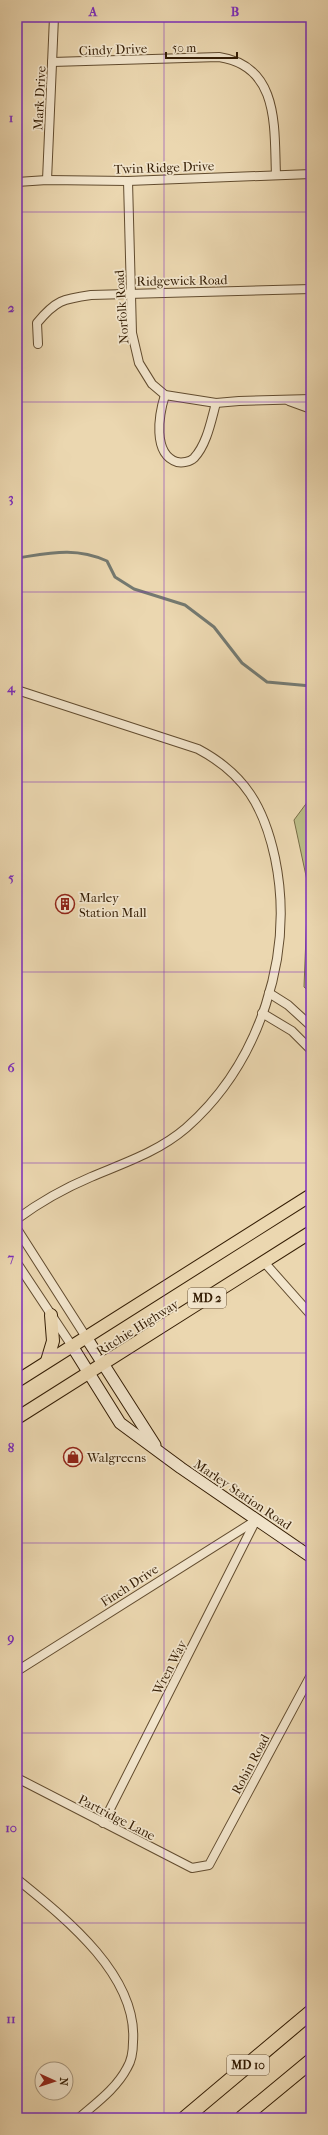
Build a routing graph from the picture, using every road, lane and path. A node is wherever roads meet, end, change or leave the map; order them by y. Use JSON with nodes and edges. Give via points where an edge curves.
{"nodes":[{"id":1,"x":54,"y":17,"type":"edge"},
{"id":2,"x":52,"y":62,"type":"junction"},
{"id":3,"x":311,"y":174,"type":"edge"},
{"id":4,"x":276,"y":175,"type":"junction"},
{"id":5,"x":47,"y":180,"type":"junction"},
{"id":6,"x":128,"y":181,"type":"junction"},
{"id":7,"x":17,"y":182,"type":"edge"},
{"id":8,"x":311,"y":289,"type":"edge"},
{"id":9,"x":131,"y":293,"type":"junction"},
{"id":10,"x":38,"y":344,"type":"dead end"},
{"id":11,"x":165,"y":395,"type":"junction"},
{"id":12,"x":311,"y":399,"type":"edge"},
{"id":13,"x":287,"y":400,"type":"junction"},
{"id":14,"x":216,"y":403,"type":"junction"},
{"id":15,"x":311,"y":410,"type":"edge"},
{"id":16,"x":17,"y":690,"type":"edge"},
{"id":17,"x":269,"y":993,"type":"junction"},
{"id":18,"x":262,"y":1013,"type":"junction"},
{"id":19,"x":311,"y":1026,"type":"edge"},
{"id":20,"x":311,"y":1050,"type":"edge"},
{"id":21,"x":311,"y":1195,"type":"edge"},
{"id":22,"x":17,"y":1219,"type":"edge"},
{"id":23,"x":17,"y":1229,"type":"edge"},
{"id":24,"x":311,"y":1232,"type":"edge"},
{"id":25,"x":264,"y":1262,"type":"junction"},
{"id":26,"x":17,"y":1263,"type":"edge"},
{"id":27,"x":51,"y":1315,"type":"junction"},
{"id":28,"x":311,"y":1315,"type":"edge"},
{"id":29,"x":86,"y":1337,"type":"junction"},
{"id":30,"x":72,"y":1346,"type":"junction"},
{"id":31,"x":47,"y":1361,"type":"junction"},
{"id":32,"x":103,"y":1365,"type":"junction"},
{"id":33,"x":89,"y":1374,"type":"junction"},
{"id":34,"x":17,"y":1381,"type":"edge"},
{"id":35,"x":17,"y":1418,"type":"edge"},
{"id":36,"x":160,"y":1452,"type":"junction"},
{"id":37,"x":256,"y":1520,"type":"junction"},
{"id":38,"x":311,"y":1557,"type":"edge"},
{"id":39,"x":17,"y":1671,"type":"edge"},
{"id":40,"x":311,"y":1675,"type":"edge"},
{"id":41,"x":17,"y":1778,"type":"edge"},
{"id":42,"x":103,"y":1824,"type":"junction"},
{"id":43,"x":209,"y":1864,"type":"joint"},
{"id":44,"x":17,"y":1879,"type":"edge"},
{"id":45,"x":311,"y":2012,"type":"edge"},
{"id":46,"x":311,"y":2061,"type":"edge"},
{"id":47,"x":79,"y":2118,"type":"edge"},
{"id":48,"x":185,"y":2118,"type":"edge"},
{"id":49,"x":242,"y":2118,"type":"edge"}],
"edges":[{"from":1,"to":2,"type":"street","name":"Mark Drive"},
{"from":2,"to":4,"type":"street","name":"Cindy Drive","via":[[219,57],[232,59],[250,68],[264,86],[273,114]]},
{"from":2,"to":5,"type":"street","name":"Mark Drive"},
{"from":3,"to":4,"type":"street","name":"Twin Ridge Drive"},
{"from":4,"to":6,"type":"street","name":"Twin Ridge Drive"},
{"from":5,"to":6,"type":"street","name":"Twin Ridge Drive"},
{"from":5,"to":7,"type":"street","name":"Twin Ridge Drive"},
{"from":6,"to":9,"type":"street","name":"Norfolk Road"},
{"from":8,"to":9,"type":"street","name":"Ridgewick Road"},
{"from":9,"to":10,"type":"street","name":"Ridgewick Road","via":[[92,294],[64,299],[49,308],[37,323]]},
{"from":9,"to":11,"type":"street","name":"Norfolk Road","via":[[132,333],[138,363],[152,384]]},
{"from":11,"to":14,"type":"street"},
{"from":11,"to":14,"type":"street","via":[[160,410],[160,440],[164,453],[170,460],[181,463],[193,459],[201,448]]},
{"from":12,"to":13,"type":"street"},
{"from":13,"to":14,"type":"street"},
{"from":13,"to":15,"type":"street"},
{"from":16,"to":17,"type":"street","via":[[198,749],[219,760],[237,776],[251,795],[267,825],[278,875],[281,928],[278,957]]},
{"from":17,"to":18,"type":"street"},
{"from":17,"to":19,"type":"street","via":[[288,1005]]},
{"from":18,"to":20,"type":"street","via":[[292,1031]]},
{"from":18,"to":22,"type":"street","via":[[241,1058],[223,1088],[185,1129],[141,1158],[64,1190]]},
{"from":21,"to":29,"type":"main road","name":"Ritchie Highway","number":"MD 2"},
{"from":23,"to":29,"type":"street"},
{"from":24,"to":25,"type":"main road","name":"Ritchie Highway","number":"MD 2"},
{"from":25,"to":28,"type":"street"},
{"from":25,"to":32,"type":"main road","name":"Ritchie Highway","number":"MD 2"},
{"from":26,"to":27,"type":"street"},
{"from":27,"to":30,"type":"street"},
{"from":27,"to":31,"type":"main road","via":[[53,1341]]},
{"from":29,"to":30,"type":"main road","name":"Ritchie Highway","number":"MD 2"},
{"from":29,"to":32,"type":"main road","name":"Marley Station Road"},
{"from":30,"to":31,"type":"main road","name":"Ritchie Highway","number":"MD 2"},
{"from":30,"to":33,"type":"main road","name":"Marley Station Road"},
{"from":31,"to":34,"type":"main road","name":"Ritchie Highway","number":"MD 2"},
{"from":32,"to":33,"type":"main road","name":"Ritchie Highway","number":"MD 2"},
{"from":32,"to":36,"type":"main road","name":"Marley Station Road"},
{"from":33,"to":35,"type":"main road","name":"Ritchie Highway","number":"MD 2"},
{"from":33,"to":36,"type":"main road","name":"Marley Station Road","via":[[120,1423]]},
{"from":36,"to":37,"type":"main road","name":"Marley Station Road"},
{"from":37,"to":38,"type":"main road","name":"Marley Station Road"},
{"from":37,"to":39,"type":"street","name":"Finch Drive"},
{"from":37,"to":42,"type":"street","name":"Wren Way"},
{"from":40,"to":43,"type":"street","name":"Robin Road"},
{"from":41,"to":42,"type":"street","name":"Partridge Lane"},
{"from":42,"to":43,"type":"street","name":"Partridge Lane","via":[[192,1868]]},
{"from":44,"to":47,"type":"street","via":[[50,1906],[83,1939],[121,1986],[130,2006],[134,2037],[128,2067],[114,2086]]},
{"from":45,"to":48,"type":"highway","number":"MD 10"},
{"from":46,"to":49,"type":"highway","number":"MD 10"}]}
